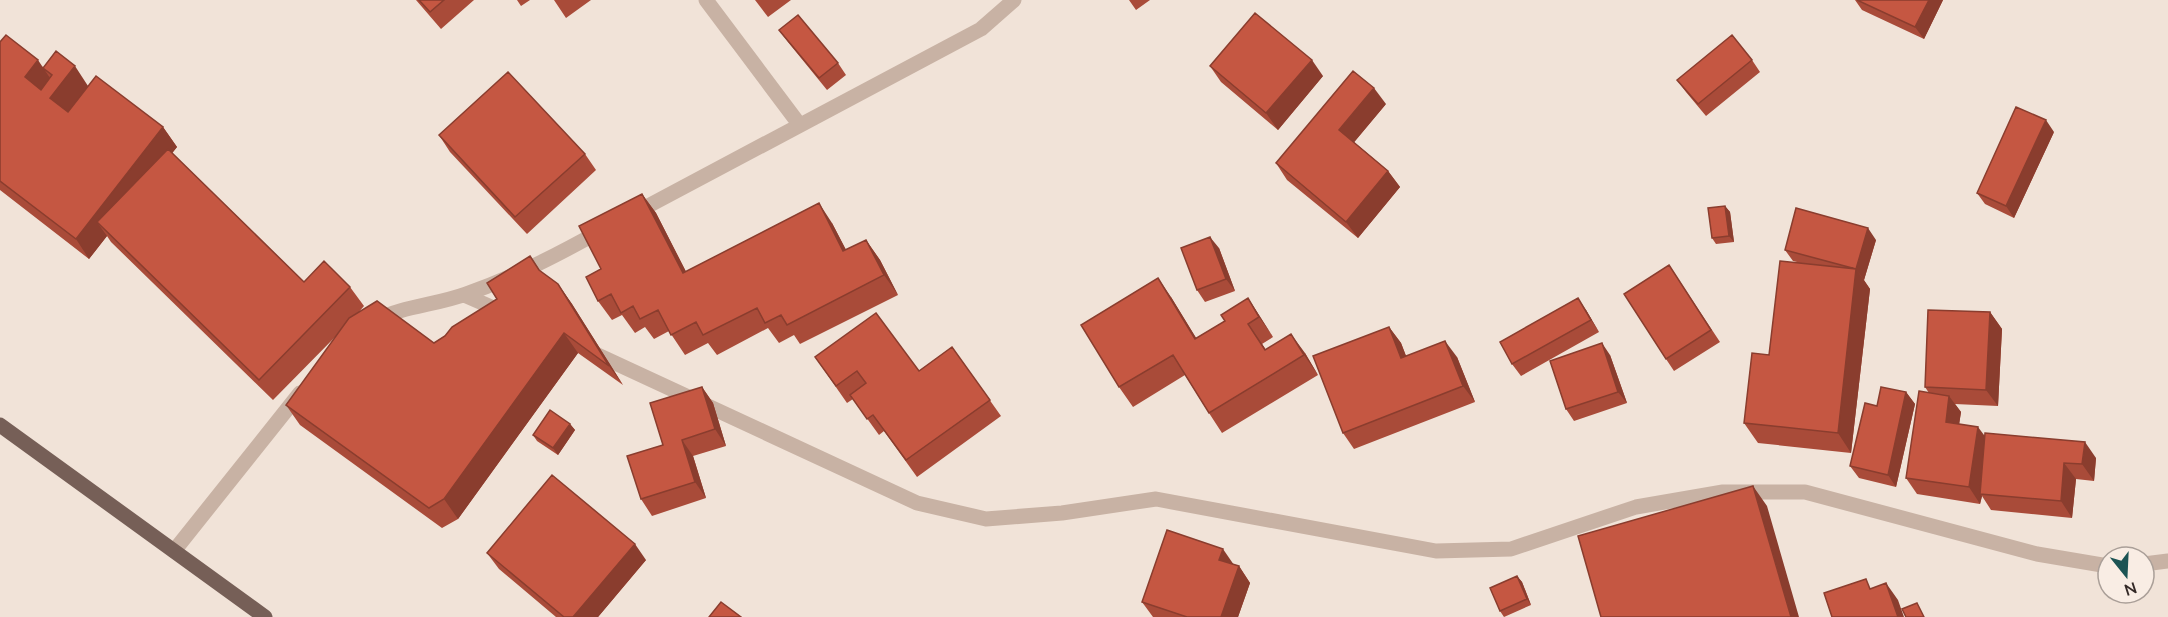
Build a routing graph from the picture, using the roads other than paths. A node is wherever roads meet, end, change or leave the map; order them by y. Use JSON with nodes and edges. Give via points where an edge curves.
{"nodes":[{"id":1,"x":706,"y":0,"type":"edge"},
{"id":2,"x":1014,"y":0,"type":"edge"},
{"id":3,"x":799,"y":124,"type":"junction"},
{"id":4,"x":464,"y":295,"type":"junction"},
{"id":5,"x":519,"y":319,"type":"edge"},
{"id":6,"x":364,"y":326,"type":"edge"},
{"id":7,"x":573,"y":344,"type":"edge"},
{"id":8,"x":312,"y":377,"type":"edge"},
{"id":9,"x":0,"y":425,"type":"edge"},
{"id":10,"x":174,"y":551,"type":"junction"},
{"id":11,"x":2096,"y":564,"type":"edge"},
{"id":12,"x":265,"y":617,"type":"edge"}],
"edges":[{"from":1,"to":3,"type":"street"},
{"from":2,"to":3,"type":"street","via":[[981,29]]},
{"from":3,"to":4,"type":"street","via":[[530,269]]},
{"from":4,"to":5,"type":"street"},
{"from":4,"to":6,"type":"street","via":[[389,313]]},
{"from":7,"to":11,"type":"street","via":[[917,503],[986,519],[1156,499],[1436,551],[1511,549],[1636,507],[1723,492],[1805,492],[2037,554]]},
{"from":8,"to":10,"type":"street"},
{"from":9,"to":10,"type":"main road"},
{"from":10,"to":12,"type":"main road"}]}
